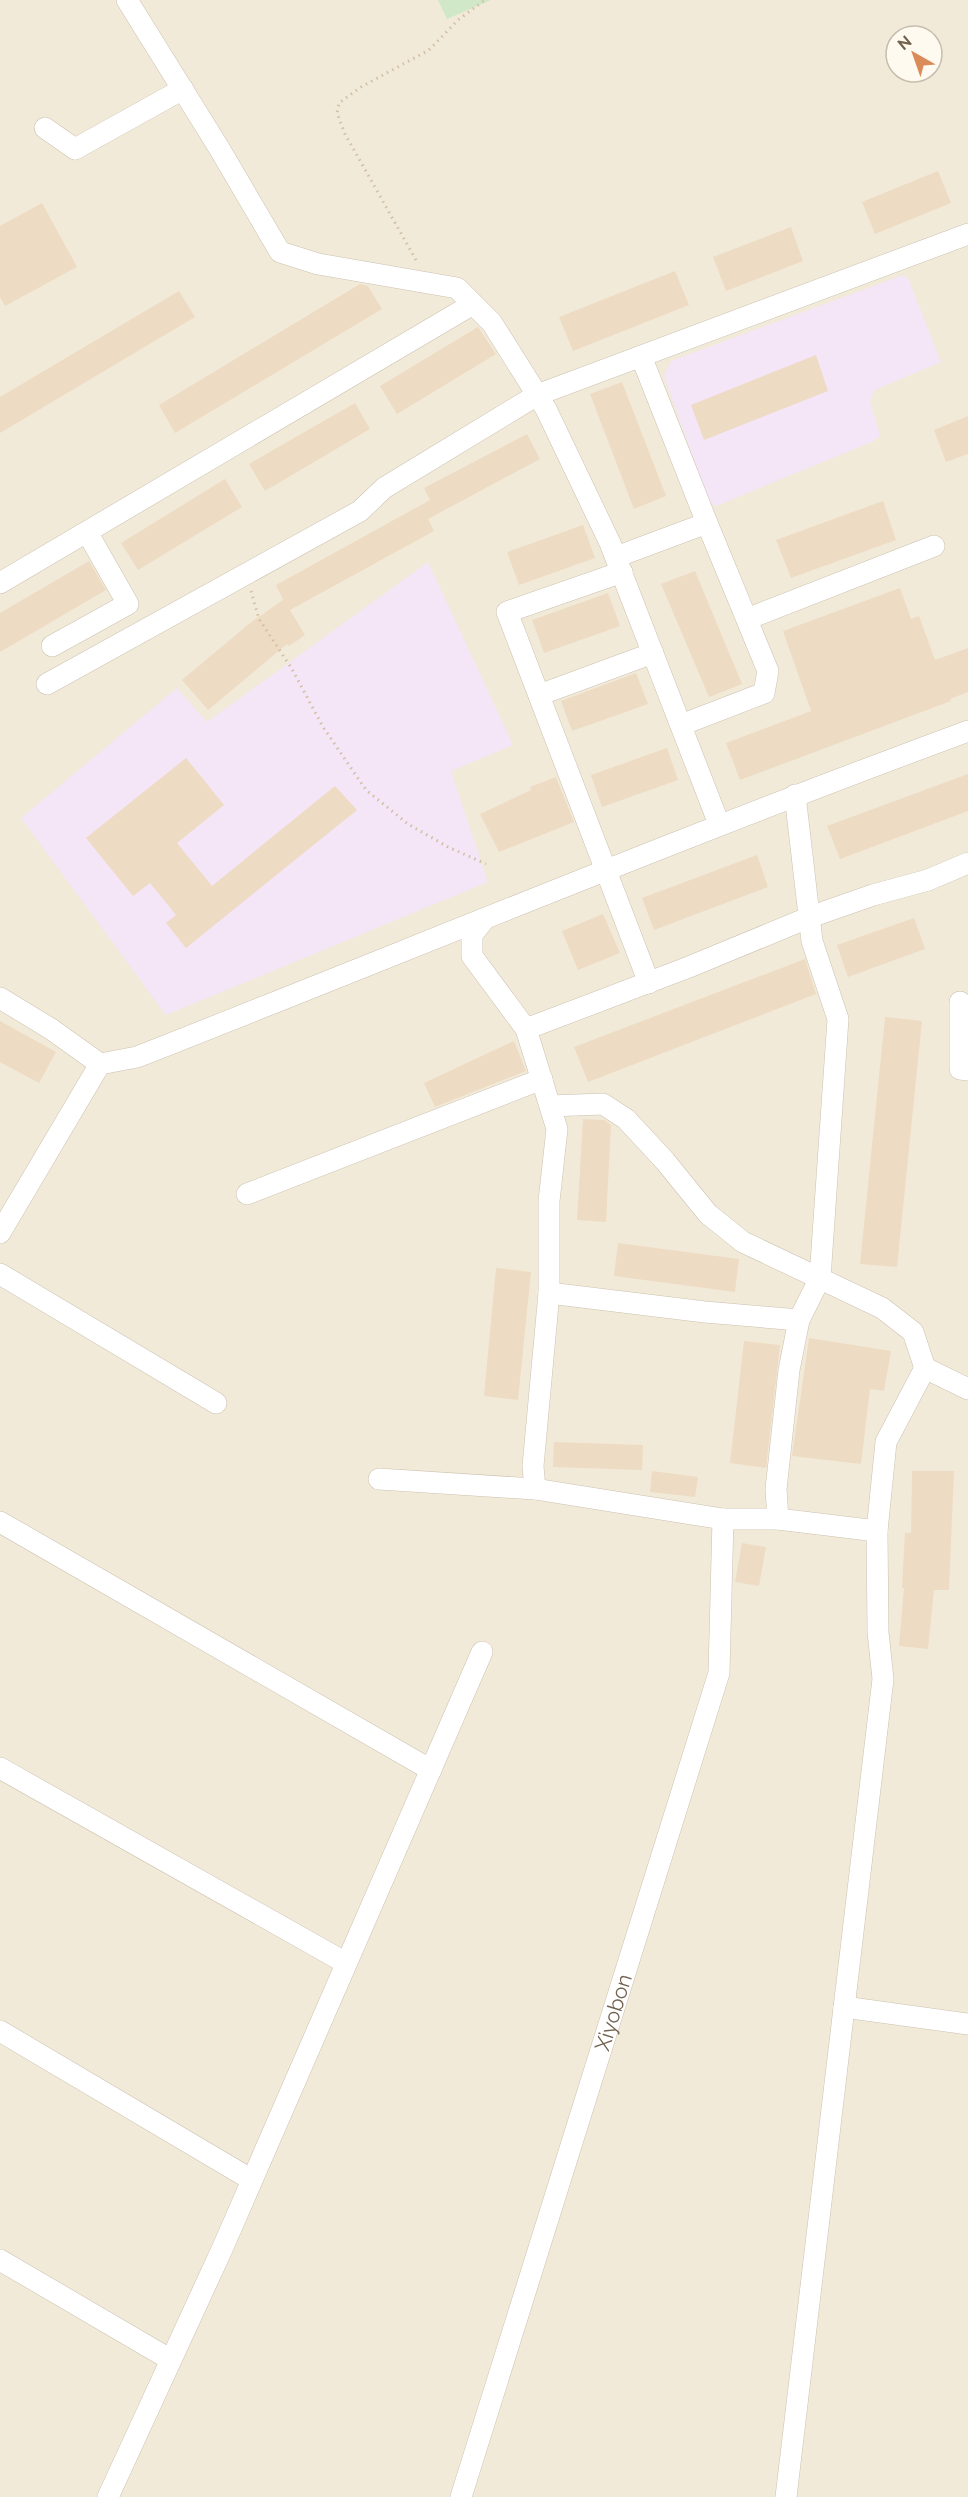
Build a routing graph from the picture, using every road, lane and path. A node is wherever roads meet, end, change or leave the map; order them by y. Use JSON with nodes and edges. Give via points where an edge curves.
{"nodes":[{"id":1,"x":128,"y":0,"type":"edge"},
{"id":2,"x":485,"y":0,"type":"edge"},
{"id":3,"x":183,"y":89,"type":"junction"},
{"id":4,"x":45,"y":128,"type":"dead end"},
{"id":5,"x":968,"y":234,"type":"edge"},
{"id":6,"x":428,"y":283,"type":"junction"},
{"id":7,"x":473,"y":304,"type":"junction"},
{"id":8,"x":641,"y":356,"type":"junction"},
{"id":9,"x":537,"y":395,"type":"junction"},
{"id":10,"x":707,"y":523,"type":"junction"},
{"id":11,"x":87,"y":532,"type":"junction"},
{"id":12,"x":934,"y":546,"type":"dead end"},
{"id":13,"x":619,"y":565,"type":"junction"},
{"id":14,"x":252,"y":569,"type":"junction"},
{"id":15,"x":0,"y":583,"type":"edge"},
{"id":16,"x":747,"y":619,"type":"junction"},
{"id":17,"x":52,"y":646,"type":"dead end"},
{"id":18,"x":653,"y":653,"type":"junction"},
{"id":19,"x":47,"y":684,"type":"dead end"},
{"id":20,"x":539,"y":695,"type":"junction"},
{"id":21,"x":681,"y":725,"type":"junction"},
{"id":22,"x":968,"y":731,"type":"edge"},
{"id":23,"x":795,"y":795,"type":"junction"},
{"id":24,"x":719,"y":824,"type":"junction"},
{"id":25,"x":968,"y":863,"type":"edge"},
{"id":26,"x":486,"y":864,"type":"dead end"},
{"id":27,"x":605,"y":871,"type":"junction"},
{"id":28,"x":810,"y":917,"type":"junction"},
{"id":29,"x":483,"y":921,"type":"junction"},
{"id":30,"x":449,"y":934,"type":"junction"},
{"id":31,"x":472,"y":956,"type":"junction"},
{"id":32,"x":649,"y":983,"type":"junction"},
{"id":33,"x":0,"y":998,"type":"edge"},
{"id":34,"x":960,"y":1002,"type":"dead end"},
{"id":35,"x":526,"y":1029,"type":"junction"},
{"id":36,"x":100,"y":1064,"type":"junction"},
{"id":37,"x":968,"y":1070,"type":"edge"},
{"id":38,"x":542,"y":1079,"type":"junction"},
{"id":39,"x":550,"y":1106,"type":"junction"},
{"id":40,"x":247,"y":1194,"type":"dead end"},
{"id":41,"x":0,"y":1233,"type":"edge"},
{"id":42,"x":0,"y":1274,"type":"edge"},
{"id":43,"x":820,"y":1278,"type":"junction"},
{"id":44,"x":549,"y":1293,"type":"junction"},
{"id":45,"x":799,"y":1320,"type":"junction"},
{"id":46,"x":925,"y":1368,"type":"junction"},
{"id":47,"x":968,"y":1389,"type":"edge"},
{"id":48,"x":216,"y":1403,"type":"dead end"},
{"id":49,"x":379,"y":1479,"type":"dead end"},
{"id":50,"x":535,"y":1489,"type":"junction"},
{"id":51,"x":723,"y":1519,"type":"junction"},
{"id":52,"x":778,"y":1519,"type":"junction"},
{"id":53,"x":0,"y":1522,"type":"edge"},
{"id":54,"x":877,"y":1532,"type":"junction"},
{"id":55,"x":482,"y":1652,"type":"dead end"},
{"id":56,"x":0,"y":1768,"type":"edge"},
{"id":57,"x":431,"y":1770,"type":"junction"},
{"id":58,"x":346,"y":1963,"type":"junction"},
{"id":59,"x":844,"y":2007,"type":"junction"},
{"id":60,"x":968,"y":2025,"type":"edge"},
{"id":61,"x":0,"y":2031,"type":"edge"},
{"id":62,"x":252,"y":2180,"type":"junction"},
{"id":63,"x":0,"y":2260,"type":"edge"},
{"id":64,"x":171,"y":2360,"type":"junction"},
{"id":65,"x":108,"y":2497,"type":"edge"},
{"id":66,"x":461,"y":2497,"type":"edge"},
{"id":67,"x":786,"y":2497,"type":"edge"}],
"edges":[{"from":1,"to":3,"type":"street"},
{"from":2,"to":6,"type":"path","via":[[458,20],[429,50],[339,103],[337,113],[345,134]]},
{"from":3,"to":4,"type":"street","via":[[75,149]]},
{"from":3,"to":6,"type":"street","via":[[280,252],[318,264]]},
{"from":5,"to":8,"type":"street"},
{"from":6,"to":7,"type":"street","via":[[457,288]]},
{"from":7,"to":9,"type":"street","via":[[492,322]]},
{"from":7,"to":11,"type":"street"},
{"from":8,"to":9,"type":"street"},
{"from":8,"to":10,"type":"street"},
{"from":9,"to":13,"type":"street"},
{"from":9,"to":14,"type":"street","via":[[384,488],[360,511]]},
{"from":10,"to":13,"type":"street"},
{"from":10,"to":16,"type":"street"},
{"from":11,"to":15,"type":"street"},
{"from":11,"to":17,"type":"street","via":[[128,604]]},
{"from":12,"to":16,"type":"street"},
{"from":13,"to":18,"type":"street"},
{"from":13,"to":20,"type":"street","via":[[507,612]]},
{"from":14,"to":19,"type":"street"},
{"from":14,"to":26,"type":"path","via":[[249,585],[259,619],[323,727],[366,790],[408,824]]},
{"from":16,"to":21,"type":"street","via":[[768,671],[764,693]]},
{"from":18,"to":20,"type":"street"},
{"from":18,"to":21,"type":"street"},
{"from":20,"to":27,"type":"street"},
{"from":21,"to":24,"type":"street"},
{"from":22,"to":23,"type":"street"},
{"from":23,"to":24,"type":"street"},
{"from":23,"to":28,"type":"street"},
{"from":24,"to":27,"type":"street"},
{"from":25,"to":28,"type":"street","via":[[928,880]]},
{"from":27,"to":29,"type":"street"},
{"from":27,"to":32,"type":"street"},
{"from":28,"to":32,"type":"street"},
{"from":28,"to":43,"type":"street","via":[[812,941],[838,1019]]},
{"from":29,"to":30,"type":"street"},
{"from":29,"to":31,"type":"street","via":[[472,935]]},
{"from":30,"to":31,"type":"street"},
{"from":30,"to":36,"type":"street","via":[[137,1057]]},
{"from":31,"to":35,"type":"street"},
{"from":32,"to":35,"type":"street"},
{"from":33,"to":36,"type":"street"},
{"from":34,"to":37,"type":"street","via":[[960,1069]]},
{"from":35,"to":38,"type":"street"},
{"from":36,"to":41,"type":"street"},
{"from":38,"to":39,"type":"street"},
{"from":38,"to":40,"type":"street"},
{"from":39,"to":43,"type":"street","via":[[603,1104],[626,1119],[708,1214],[743,1242]]},
{"from":39,"to":44,"type":"street","via":[[557,1129],[549,1201]]},
{"from":42,"to":48,"type":"street"},
{"from":43,"to":45,"type":"street"},
{"from":43,"to":46,"type":"street","via":[[882,1308],[913,1332]]},
{"from":44,"to":45,"type":"street"},
{"from":44,"to":50,"type":"street","via":[[533,1466]]},
{"from":45,"to":52,"type":"street","via":[[789,1370],[776,1489]]},
{"from":46,"to":47,"type":"street"},
{"from":46,"to":54,"type":"street","via":[[886,1443]]},
{"from":49,"to":50,"type":"street"},
{"from":50,"to":51,"type":"street"},
{"from":51,"to":52,"type":"street"},
{"from":51,"to":66,"type":"street","name":"Xiyobon","via":[[718,1673]]},
{"from":52,"to":54,"type":"street"},
{"from":53,"to":57,"type":"street"},
{"from":54,"to":59,"type":"street","via":[[878,1632],[883,1679]]},
{"from":55,"to":57,"type":"street"},
{"from":56,"to":58,"type":"street"},
{"from":57,"to":58,"type":"street"},
{"from":58,"to":62,"type":"street"},
{"from":59,"to":60,"type":"street"},
{"from":59,"to":67,"type":"street"},
{"from":61,"to":62,"type":"street"},
{"from":62,"to":64,"type":"street"},
{"from":63,"to":64,"type":"street"},
{"from":64,"to":65,"type":"street"}]}
